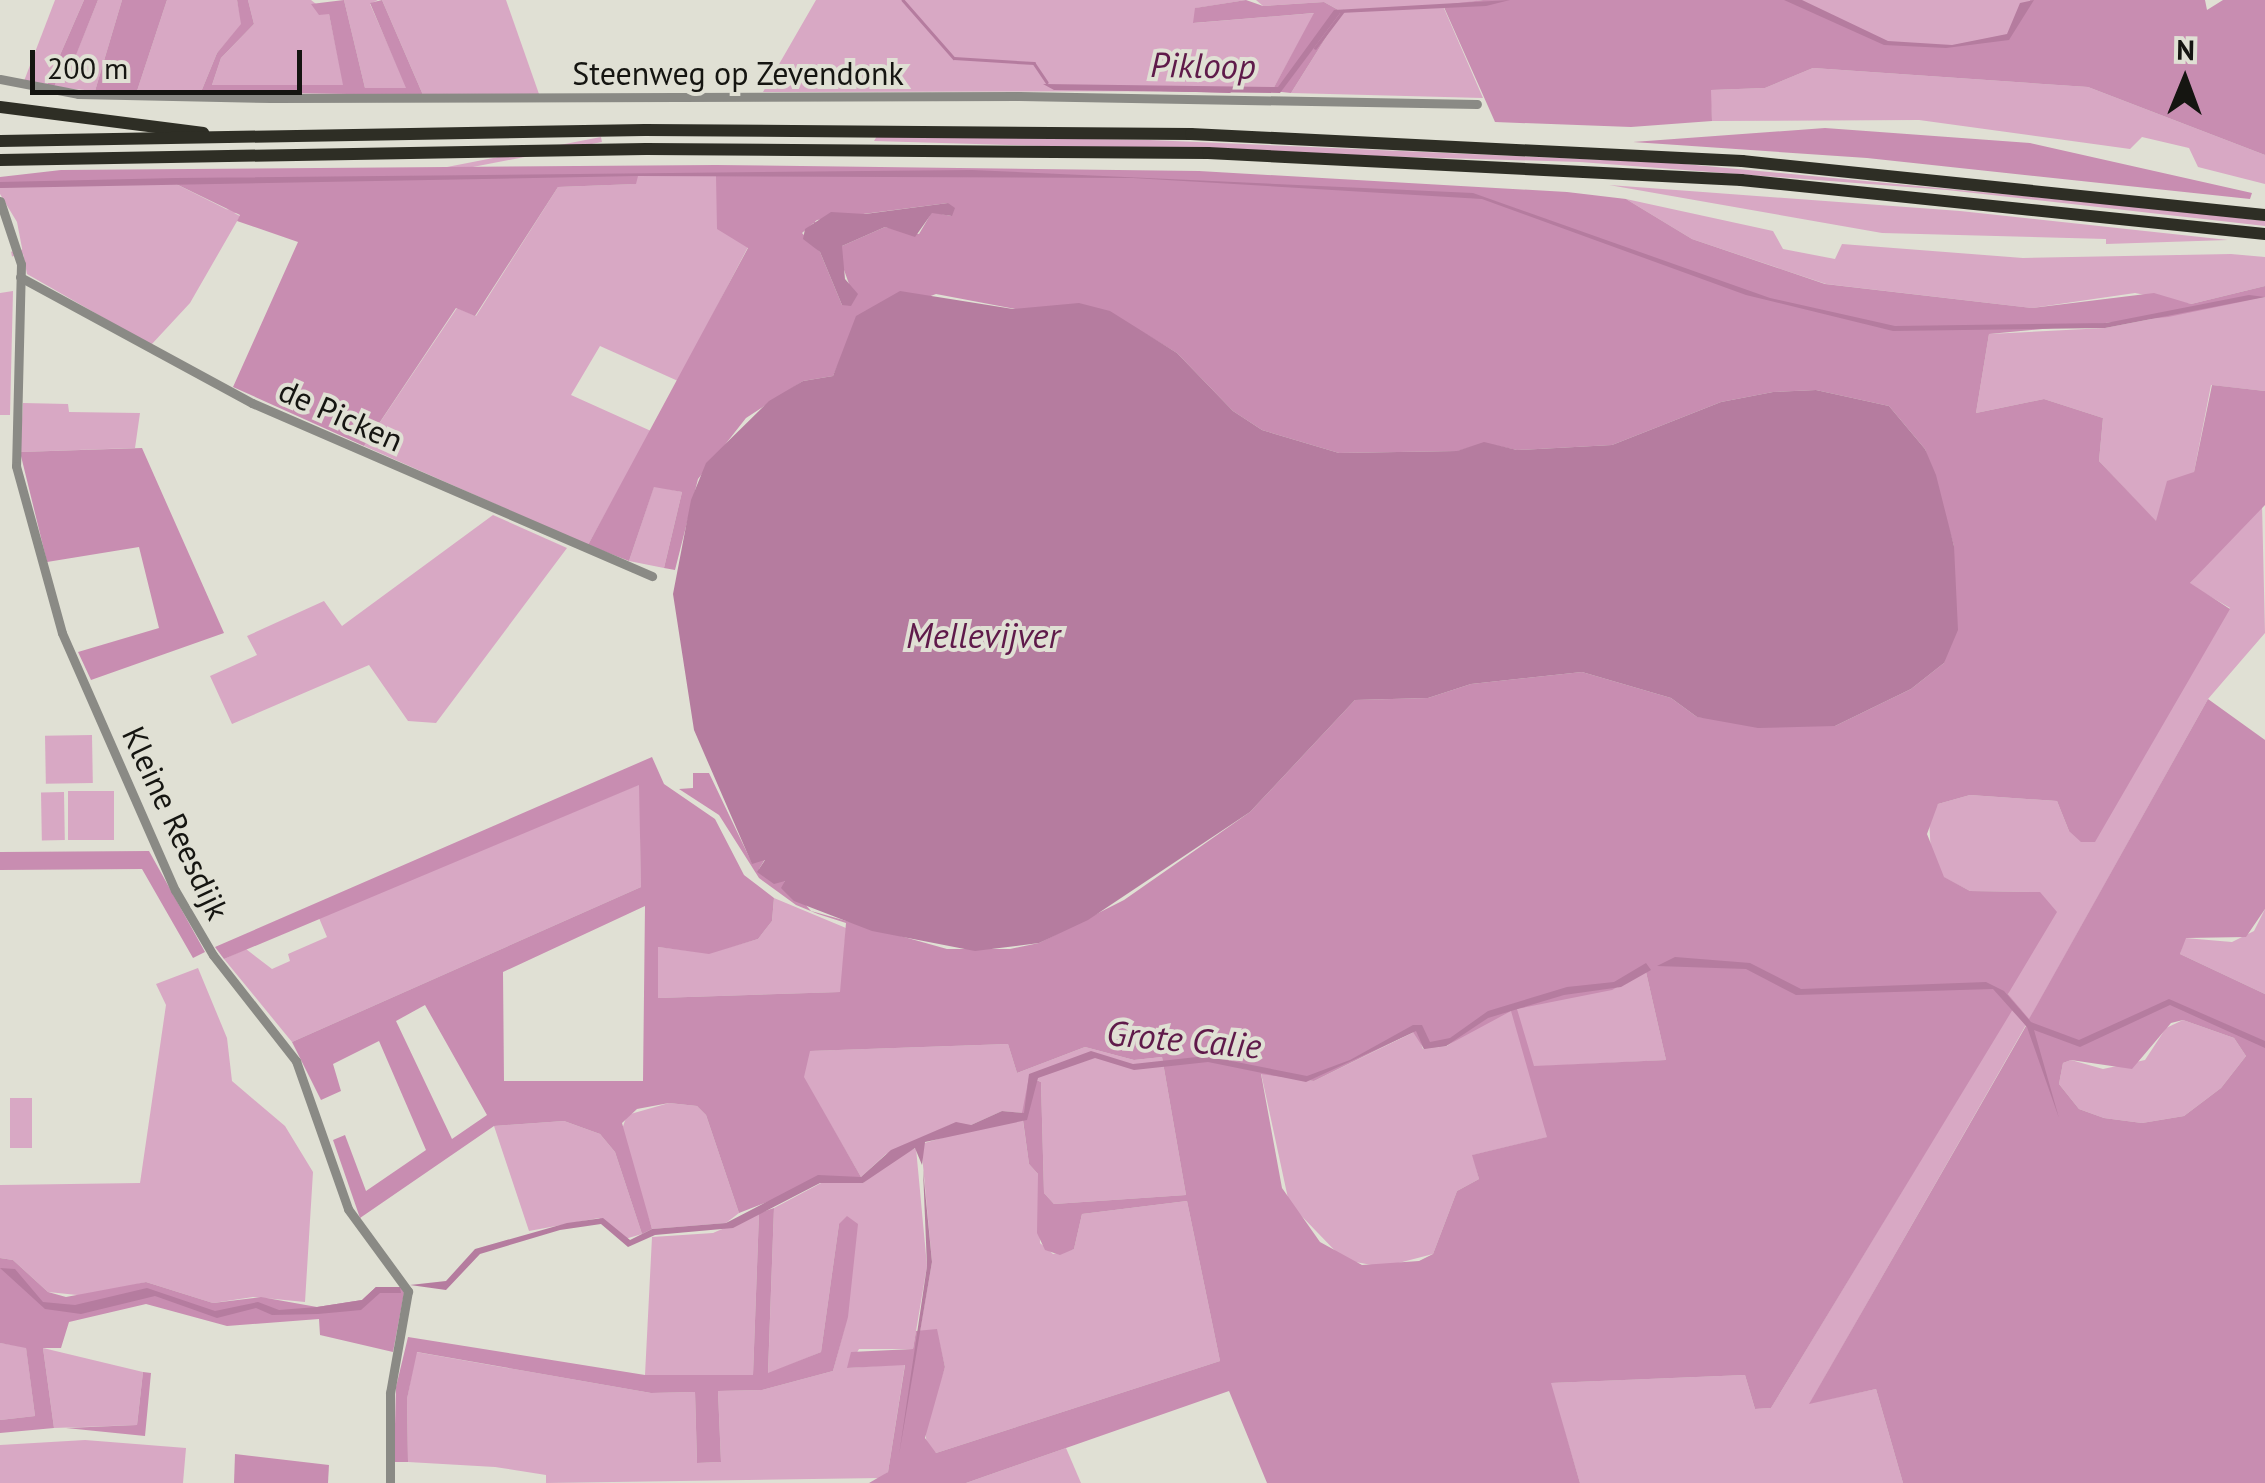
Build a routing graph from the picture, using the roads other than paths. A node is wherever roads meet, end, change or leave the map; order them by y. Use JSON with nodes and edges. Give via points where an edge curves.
{"nodes":[{"id":1,"x":0,"y":78,"type":"edge"},
{"id":2,"x":1477,"y":104,"type":"dead end"},
{"id":3,"x":0,"y":106,"type":"edge"},
{"id":4,"x":210,"y":136,"type":"junction"},
{"id":5,"x":0,"y":141,"type":"edge"},
{"id":6,"x":0,"y":160,"type":"edge"},
{"id":7,"x":0,"y":201,"type":"edge"},
{"id":8,"x":2265,"y":215,"type":"edge"},
{"id":9,"x":2265,"y":234,"type":"edge"},
{"id":10,"x":20,"y":277,"type":"junction"},
{"id":11,"x":652,"y":576,"type":"dead end"},
{"id":12,"x":390,"y":1483,"type":"edge"}],
"edges":[{"from":1,"to":2,"type":"street","name":"Steenweg op Zevendonk","via":[[78,94],[271,98],[1019,96]]},
{"from":3,"to":4,"type":"highway"},
{"from":4,"to":5,"type":"highway"},
{"from":4,"to":8,"type":"highway","via":[[907,130],[1398,142],[1742,161]]},
{"from":6,"to":9,"type":"highway","via":[[646,148],[1208,152],[1741,180]]},
{"from":7,"to":10,"type":"street","name":"Kleine Reesdijk","via":[[15,231]]},
{"from":10,"to":11,"type":"street","name":"de Picken","via":[[252,402]]},
{"from":10,"to":12,"type":"street","name":"Kleine Reesdijk","via":[[16,466],[62,633],[175,890],[213,956],[296,1061],[352,1216],[408,1291],[390,1393]]}]}
